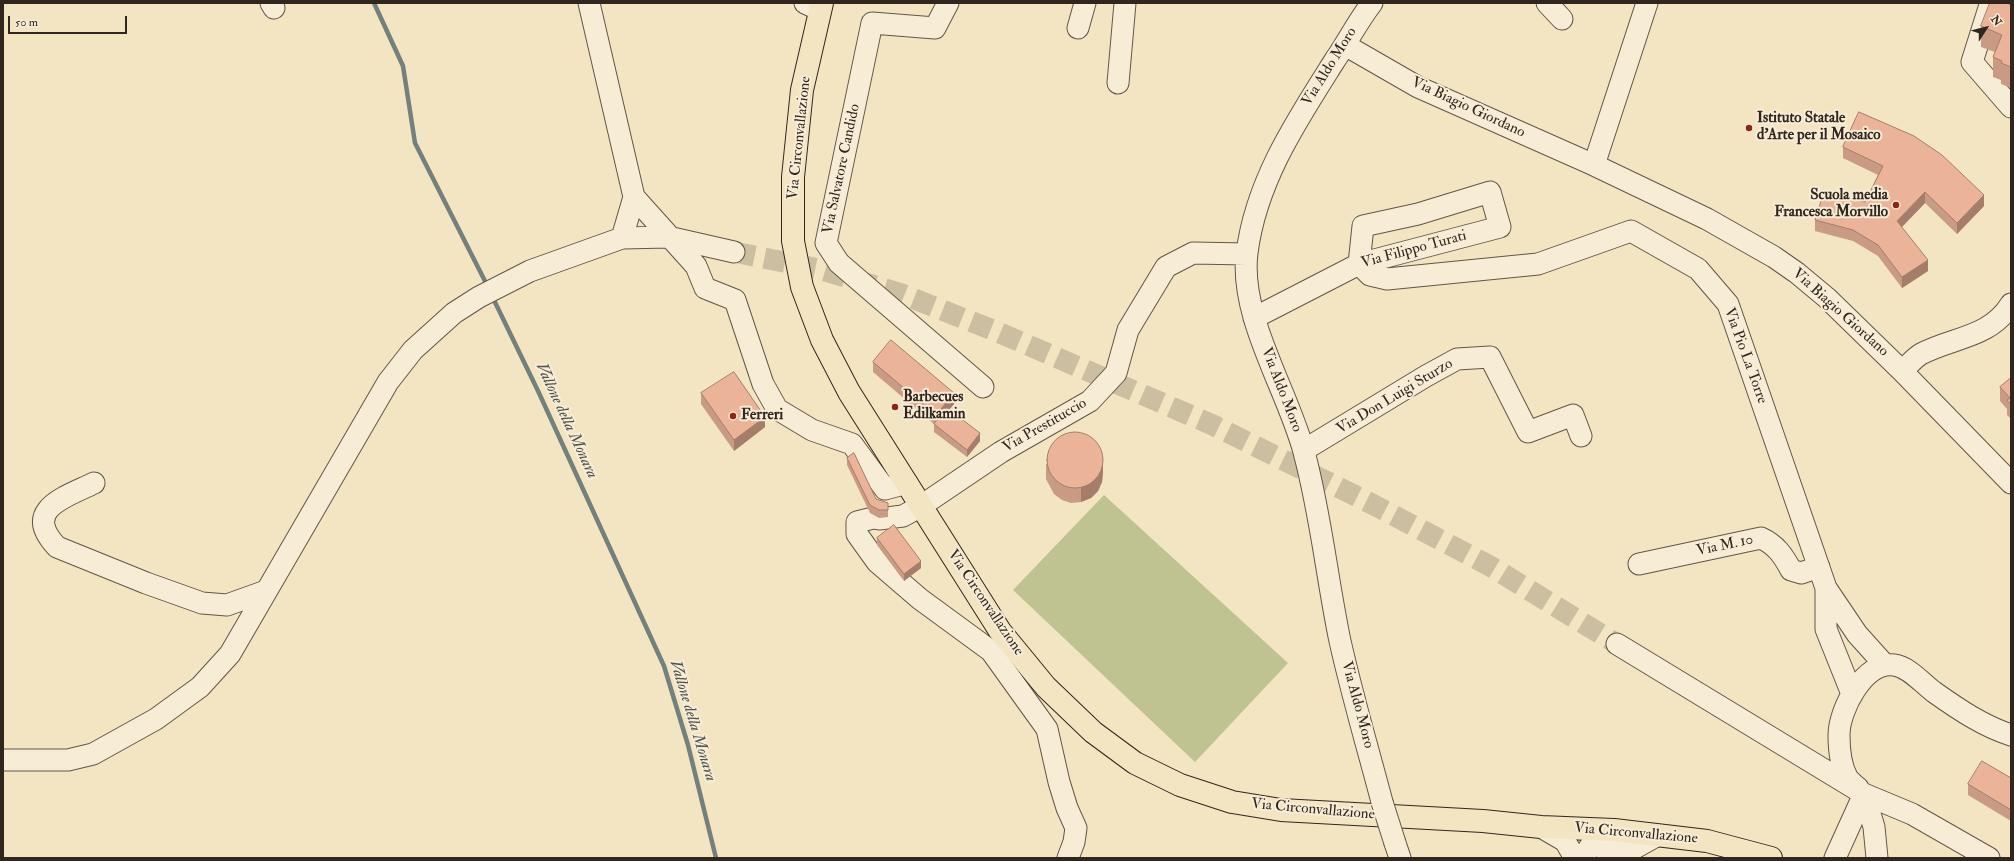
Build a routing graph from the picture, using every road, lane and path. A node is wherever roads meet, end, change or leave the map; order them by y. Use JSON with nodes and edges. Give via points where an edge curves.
{"nodes":[{"id":1,"x":589,"y":3,"type":"edge"},
{"id":2,"x":948,"y":3,"type":"edge"},
{"id":3,"x":1085,"y":3,"type":"edge"},
{"id":4,"x":1125,"y":3,"type":"edge"},
{"id":5,"x":1372,"y":3,"type":"edge"},
{"id":6,"x":1547,"y":3,"type":"edge"},
{"id":7,"x":1647,"y":3,"type":"edge"},
{"id":8,"x":1988,"y":4,"type":"edge"},
{"id":9,"x":816,"y":5,"type":"edge"},
{"id":10,"x":2011,"y":13,"type":"edge"},
{"id":11,"x":1562,"y":19,"type":"dead end"},
{"id":12,"x":1078,"y":28,"type":"dead end"},
{"id":13,"x":1345,"y":45,"type":"junction"},
{"id":14,"x":1118,"y":83,"type":"dead end"},
{"id":15,"x":2011,"y":107,"type":"edge"},
{"id":16,"x":1594,"y":165,"type":"junction"},
{"id":17,"x":634,"y":197,"type":"junction"},
{"id":18,"x":1418,"y":214,"type":"junction"},
{"id":19,"x":668,"y":237,"type":"junction"},
{"id":20,"x":622,"y":238,"type":"junction"},
{"id":21,"x":1428,"y":246,"type":"junction"},
{"id":22,"x":734,"y":252,"type":"tunnel mouth"},
{"id":23,"x":1247,"y":254,"type":"junction"},
{"id":24,"x":1359,"y":264,"type":"junction"},
{"id":25,"x":2011,"y":304,"type":"edge"},
{"id":26,"x":1254,"y":318,"type":"junction"},
{"id":27,"x":1902,"y":371,"type":"junction"},
{"id":28,"x":983,"y":387,"type":"dead end"},
{"id":29,"x":1581,"y":436,"type":"dead end"},
{"id":30,"x":1304,"y":450,"type":"junction"},
{"id":31,"x":94,"y":483,"type":"dead end"},
{"id":32,"x":906,"y":483,"type":"junction"},
{"id":33,"x":2011,"y":483,"type":"edge"},
{"id":34,"x":921,"y":506,"type":"junction"},
{"id":35,"x":1639,"y":564,"type":"dead end"},
{"id":36,"x":1819,"y":567,"type":"junction"},
{"id":37,"x":1826,"y":588,"type":"junction"},
{"id":38,"x":266,"y":591,"type":"junction"},
{"id":39,"x":1617,"y":644,"type":"tunnel mouth"},
{"id":40,"x":1884,"y":664,"type":"junction"},
{"id":41,"x":1852,"y":694,"type":"junction"},
{"id":42,"x":2011,"y":735,"type":"edge"},
{"id":43,"x":3,"y":760,"type":"edge"},
{"id":44,"x":1864,"y":794,"type":"junction"},
{"id":45,"x":1541,"y":827,"type":"junction"},
{"id":46,"x":1614,"y":830,"type":"junction"},
{"id":47,"x":1658,"y":835,"type":"junction"},
{"id":48,"x":1397,"y":851,"type":"edge"},
{"id":49,"x":1068,"y":858,"type":"edge"},
{"id":50,"x":1575,"y":858,"type":"edge"},
{"id":51,"x":1583,"y":858,"type":"edge"},
{"id":52,"x":1606,"y":858,"type":"edge"},
{"id":53,"x":1617,"y":858,"type":"edge"},
{"id":54,"x":1771,"y":858,"type":"edge"},
{"id":55,"x":1835,"y":858,"type":"edge"},
{"id":56,"x":1877,"y":858,"type":"edge"},
{"id":57,"x":1989,"y":858,"type":"edge"}],
"edges":[{"from":1,"to":17,"type":"street"},
{"from":2,"to":28,"type":"street","name":"Via Salvatore Candido","via":[[935,28],[872,23],[826,243],[839,263]]},
{"from":3,"to":12,"type":"street"},
{"from":4,"to":14,"type":"street"},
{"from":5,"to":13,"type":"street","name":"Via Aldo Moro"},
{"from":6,"to":11,"type":"street"},
{"from":7,"to":16,"type":"street"},
{"from":8,"to":10,"type":"street"},
{"from":8,"to":15,"type":"street","via":[[1972,62]]},
{"from":9,"to":32,"type":"main road","name":"Via Circonvallazione","via":[[802,90],[793,177],[793,241],[802,287],[822,340],[849,392]]},
{"from":13,"to":16,"type":"street","name":"Via Biagio Giordano","via":[[1418,87]]},
{"from":13,"to":23,"type":"street","name":"Via Aldo Moro","via":[[1306,105],[1277,157],[1258,206]]},
{"from":16,"to":27,"type":"street","name":"Via Biagio Giordano","via":[[1707,218],[1798,273],[1828,298]]},
{"from":17,"to":19,"type":"street"},
{"from":17,"to":20,"type":"street"},
{"from":18,"to":21,"type":"street"},
{"from":18,"to":21,"type":"street","name":"Via Filippo Turati","via":[[1490,192],[1500,228]]},
{"from":18,"to":24,"type":"street","via":[[1363,226]]},
{"from":19,"to":20,"type":"street"},
{"from":19,"to":22,"type":"street"},
{"from":19,"to":32,"type":"street","via":[[696,266],[705,288],[735,300],[763,384],[777,409],[812,430],[852,444],[885,490]]},
{"from":20,"to":38,"type":"street","via":[[530,271],[479,297],[454,313],[413,350],[388,382]]},
{"from":21,"to":24,"type":"street","name":"Via Filippo Turati"},
{"from":23,"to":26,"type":"street","name":"Via Aldo Moro"},
{"from":23,"to":34,"type":"street","name":"Via Prestituccio","via":[[1193,252],[1166,267],[1128,330],[1116,373],[1090,401],[1001,452]]},
{"from":24,"to":26,"type":"street","name":"Via Filippo Turati"},
{"from":24,"to":36,"type":"street","name":"Via Pio La Torre","via":[[1370,275],[1387,279],[1538,264],[1631,232],[1698,269],[1728,304]]},
{"from":25,"to":27,"type":"street","via":[[2002,318],[1987,328],[1919,355]]},
{"from":26,"to":30,"type":"street","name":"Via Aldo Moro"},
{"from":27,"to":33,"type":"street","name":"Via Biagio Giordano"},
{"from":29,"to":30,"type":"street","name":"Via Don Luigi Sturzo","via":[[1573,415],[1528,432],[1490,357],[1457,359]]},
{"from":30,"to":48,"type":"street","name":"Via Aldo Moro","bridge":true,"via":[[1340,642]]},
{"from":31,"to":38,"type":"street","via":[[51,504],[44,524],[47,536],[57,546],[202,603],[227,605]]},
{"from":32,"to":34,"type":"main road","name":"Via Circonvallazione"},
{"from":34,"to":45,"type":"main road","name":"Via Circonvallazione","via":[[1000,631],[1046,687],[1094,732],[1135,763],[1180,785],[1232,802],[1282,810],[1483,821]]},
{"from":34,"to":49,"type":"street","name":"Via Prestituccio","via":[[903,516],[857,522],[857,534],[877,562],[920,599],[991,651],[1038,715],[1047,729],[1059,782],[1076,828]]},
{"from":35,"to":36,"type":"street","name":"Via M. 10","via":[[1761,538],[1771,543],[1782,554],[1791,570],[1801,573]]},
{"from":36,"to":37,"type":"street","name":"Via Pio La Torre"},
{"from":37,"to":40,"type":"street","via":[[1857,634]]},
{"from":37,"to":41,"type":"street","via":[[1826,629]]},
{"from":38,"to":43,"type":"street","via":[[230,654],[200,686],[156,719],[93,754],[68,760]]},
{"from":39,"to":44,"type":"street"},
{"from":40,"to":41,"type":"street","via":[[1867,674]]},
{"from":40,"to":42,"type":"street","via":[[1896,665],[1963,712]]},
{"from":41,"to":44,"type":"street","via":[[1842,717],[1841,755],[1847,778]]},
{"from":44,"to":55,"type":"street"},
{"from":44,"to":56,"type":"street","via":[[1874,827]]},
{"from":44,"to":57,"type":"street","via":[[1912,814]]},
{"from":45,"to":46,"type":"main road","name":"Via Circonvallazione"},
{"from":45,"to":50,"type":"street","via":[[1565,841]]},
{"from":46,"to":47,"type":"main road","name":"Via Circonvallazione"},
{"from":46,"to":51,"type":"street","via":[[1594,840]]},
{"from":46,"to":52,"type":"street","via":[[1613,845]]},
{"from":47,"to":53,"type":"street"},
{"from":47,"to":54,"type":"main road","name":"Via Circonvallazione","via":[[1707,841]]}]}
